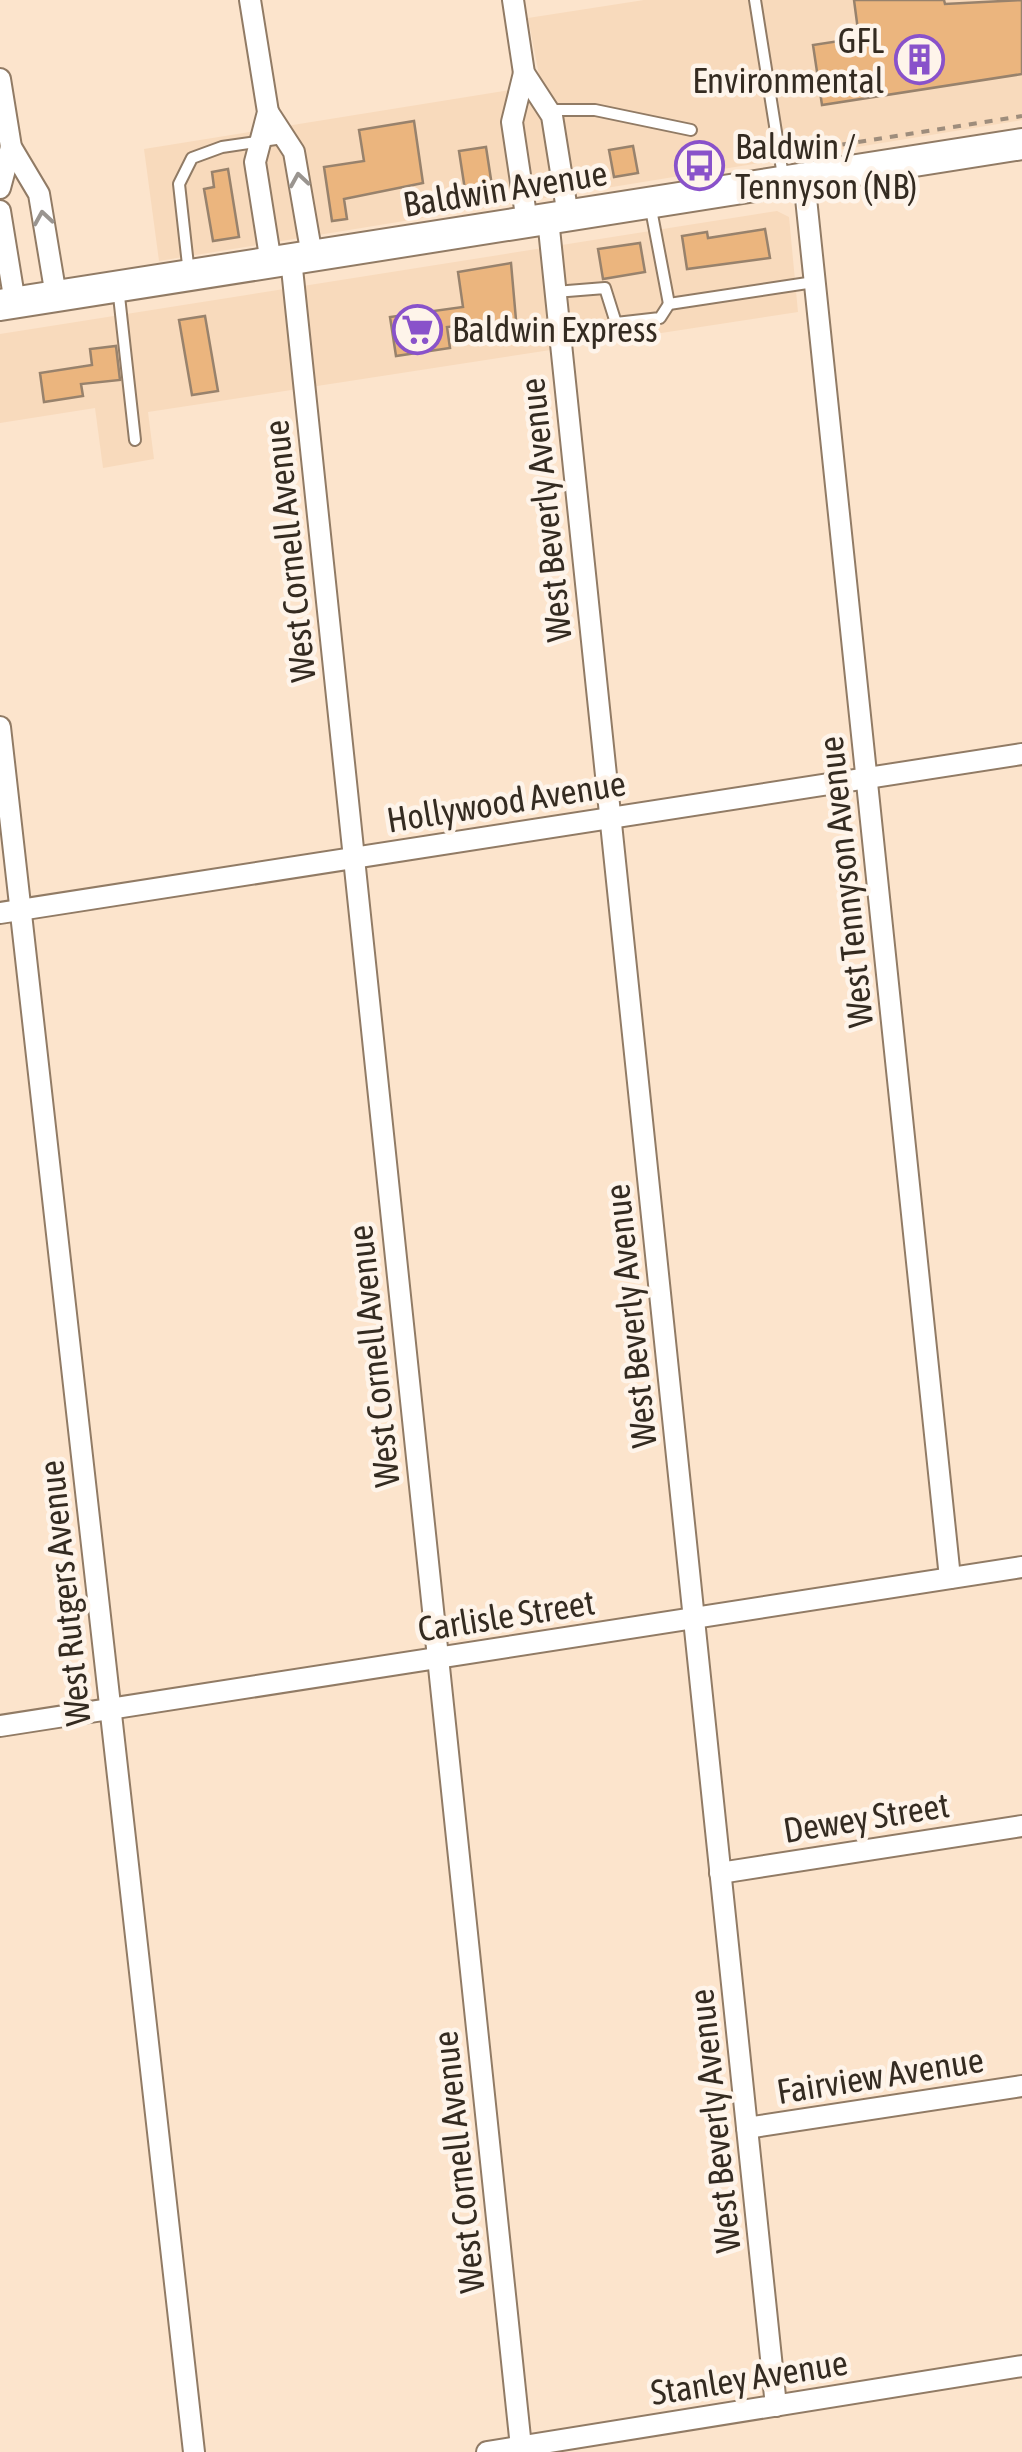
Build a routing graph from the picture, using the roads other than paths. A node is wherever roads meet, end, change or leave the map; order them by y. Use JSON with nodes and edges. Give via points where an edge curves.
{"nodes":[{"id":1,"x":250,"y":0,"type":"edge"},
{"id":2,"x":512,"y":0,"type":"edge"},
{"id":3,"x":756,"y":0,"type":"edge"},
{"id":4,"x":524,"y":73,"type":"junction"},
{"id":5,"x":0,"y":80,"type":"edge"},
{"id":6,"x":550,"y":110,"type":"junction"},
{"id":7,"x":268,"y":112,"type":"junction"},
{"id":8,"x":691,"y":130,"type":"dead end"},
{"id":9,"x":284,"y":138,"type":"junction"},
{"id":10,"x":262,"y":142,"type":"junction"},
{"id":11,"x":1022,"y":144,"type":"edge"},
{"id":12,"x":10,"y":147,"type":"junction"},
{"id":13,"x":789,"y":172,"type":"junction"},
{"id":14,"x":0,"y":188,"type":"edge"},
{"id":15,"x":650,"y":203,"type":"junction"},
{"id":16,"x":0,"y":211,"type":"edge"},
{"id":17,"x":548,"y":219,"type":"junction"},
{"id":18,"x":291,"y":259,"type":"junction"},
{"id":19,"x":190,"y":275,"type":"junction"},
{"id":20,"x":815,"y":282,"type":"junction"},
{"id":21,"x":118,"y":286,"type":"junction"},
{"id":22,"x":555,"y":292,"type":"junction"},
{"id":23,"x":56,"y":296,"type":"junction"},
{"id":24,"x":7,"y":304,"type":"edge"},
{"id":25,"x":669,"y":304,"type":"junction"},
{"id":26,"x":135,"y":440,"type":"dead end"},
{"id":27,"x":0,"y":727,"type":"edge"},
{"id":28,"x":1022,"y":754,"type":"edge"},
{"id":29,"x":866,"y":778,"type":"junction"},
{"id":30,"x":610,"y":818,"type":"junction"},
{"id":31,"x":354,"y":858,"type":"junction"},
{"id":32,"x":10,"y":912,"type":"edge"},
{"id":33,"x":1022,"y":1567,"type":"edge"},
{"id":34,"x":950,"y":1578,"type":"junction"},
{"id":35,"x":694,"y":1618,"type":"junction"},
{"id":36,"x":438,"y":1658,"type":"junction"},
{"id":37,"x":110,"y":1710,"type":"junction"},
{"id":38,"x":0,"y":1726,"type":"edge"},
{"id":39,"x":1022,"y":1826,"type":"edge"},
{"id":40,"x":720,"y":1873,"type":"junction"},
{"id":41,"x":1022,"y":2086,"type":"edge"},
{"id":42,"x":747,"y":2128,"type":"junction"},
{"id":43,"x":1022,"y":2366,"type":"edge"},
{"id":44,"x":776,"y":2406,"type":"junction"},
{"id":45,"x":521,"y":2447,"type":"junction"},
{"id":46,"x":194,"y":2452,"type":"edge"},
{"id":47,"x":487,"y":2452,"type":"edge"}],
"edges":[{"from":1,"to":7,"type":"street"},
{"from":2,"to":4,"type":"street"},
{"from":3,"to":13,"type":"lane"},
{"from":4,"to":6,"type":"street"},
{"from":4,"to":17,"type":"street","via":[[512,122]]},
{"from":5,"to":12,"type":"street"},
{"from":6,"to":8,"type":"lane","via":[[595,110]]},
{"from":6,"to":17,"type":"street"},
{"from":7,"to":9,"type":"street"},
{"from":7,"to":10,"type":"street"},
{"from":9,"to":10,"type":"lane"},
{"from":18,"to":9,"type":"street","one_way":true,"via":[[296,157]]},
{"from":10,"to":18,"type":"street","via":[[256,162]]},
{"from":10,"to":19,"type":"lane","via":[[192,158],[179,184]]},
{"from":11,"to":13,"type":"main road","name":"Baldwin Avenue"},
{"from":12,"to":14,"type":"street"},
{"from":23,"to":12,"type":"street","one_way":true,"via":[[40,194]]},
{"from":13,"to":15,"type":"main road","name":"Baldwin Avenue"},
{"from":13,"to":20,"type":"street","name":"West Tennyson Avenue"},
{"from":15,"to":17,"type":"main road","name":"Baldwin Avenue"},
{"from":15,"to":25,"type":"lane"},
{"from":16,"to":24,"type":"street"},
{"from":17,"to":18,"type":"main road","name":"Baldwin Avenue"},
{"from":17,"to":22,"type":"street","name":"West Beverly Avenue"},
{"from":18,"to":19,"type":"main road","name":"Baldwin Avenue"},
{"from":18,"to":31,"type":"street","name":"West Cornell Avenue"},
{"from":19,"to":21,"type":"main road","name":"Baldwin Avenue"},
{"from":20,"to":25,"type":"lane"},
{"from":20,"to":29,"type":"street","name":"West Tennyson Avenue"},
{"from":21,"to":23,"type":"main road","name":"Baldwin Avenue"},
{"from":21,"to":26,"type":"lane"},
{"from":22,"to":25,"type":"lane","via":[[605,288],[616,323],[660,318]]},
{"from":22,"to":30,"type":"street","name":"West Beverly Avenue"},
{"from":23,"to":24,"type":"main road","name":"Baldwin Avenue"},
{"from":27,"to":32,"type":"street","name":"West Rutgers Avenue"},
{"from":28,"to":29,"type":"street","name":"Hollywood Avenue"},
{"from":29,"to":30,"type":"street","name":"Hollywood Avenue"},
{"from":29,"to":34,"type":"street","name":"West Tennyson Avenue"},
{"from":30,"to":31,"type":"street","name":"Hollywood Avenue"},
{"from":30,"to":35,"type":"street","name":"West Beverly Avenue"},
{"from":31,"to":32,"type":"street","name":"Hollywood Avenue"},
{"from":31,"to":36,"type":"street","name":"West Cornell Avenue"},
{"from":32,"to":37,"type":"street","name":"West Rutgers Avenue"},
{"from":33,"to":34,"type":"street","name":"Carlisle Street"},
{"from":34,"to":35,"type":"street","name":"Carlisle Street"},
{"from":35,"to":36,"type":"street","name":"Carlisle Street"},
{"from":35,"to":40,"type":"street","name":"West Beverly Avenue"},
{"from":36,"to":37,"type":"street","name":"Carlisle Street"},
{"from":36,"to":45,"type":"street","name":"West Cornell Avenue"},
{"from":37,"to":38,"type":"street","name":"Carlisle Street"},
{"from":37,"to":46,"type":"street","name":"West Rutgers Avenue"},
{"from":39,"to":40,"type":"street","name":"Dewey Street"},
{"from":40,"to":42,"type":"street","name":"West Beverly Avenue"},
{"from":41,"to":42,"type":"street","name":"Fairview Avenue"},
{"from":42,"to":44,"type":"street","name":"West Beverly Avenue"},
{"from":43,"to":44,"type":"street","name":"Stanley Avenue"},
{"from":44,"to":45,"type":"street","name":"Stanley Avenue"},
{"from":45,"to":47,"type":"street","name":"Stanley Avenue"}]}
